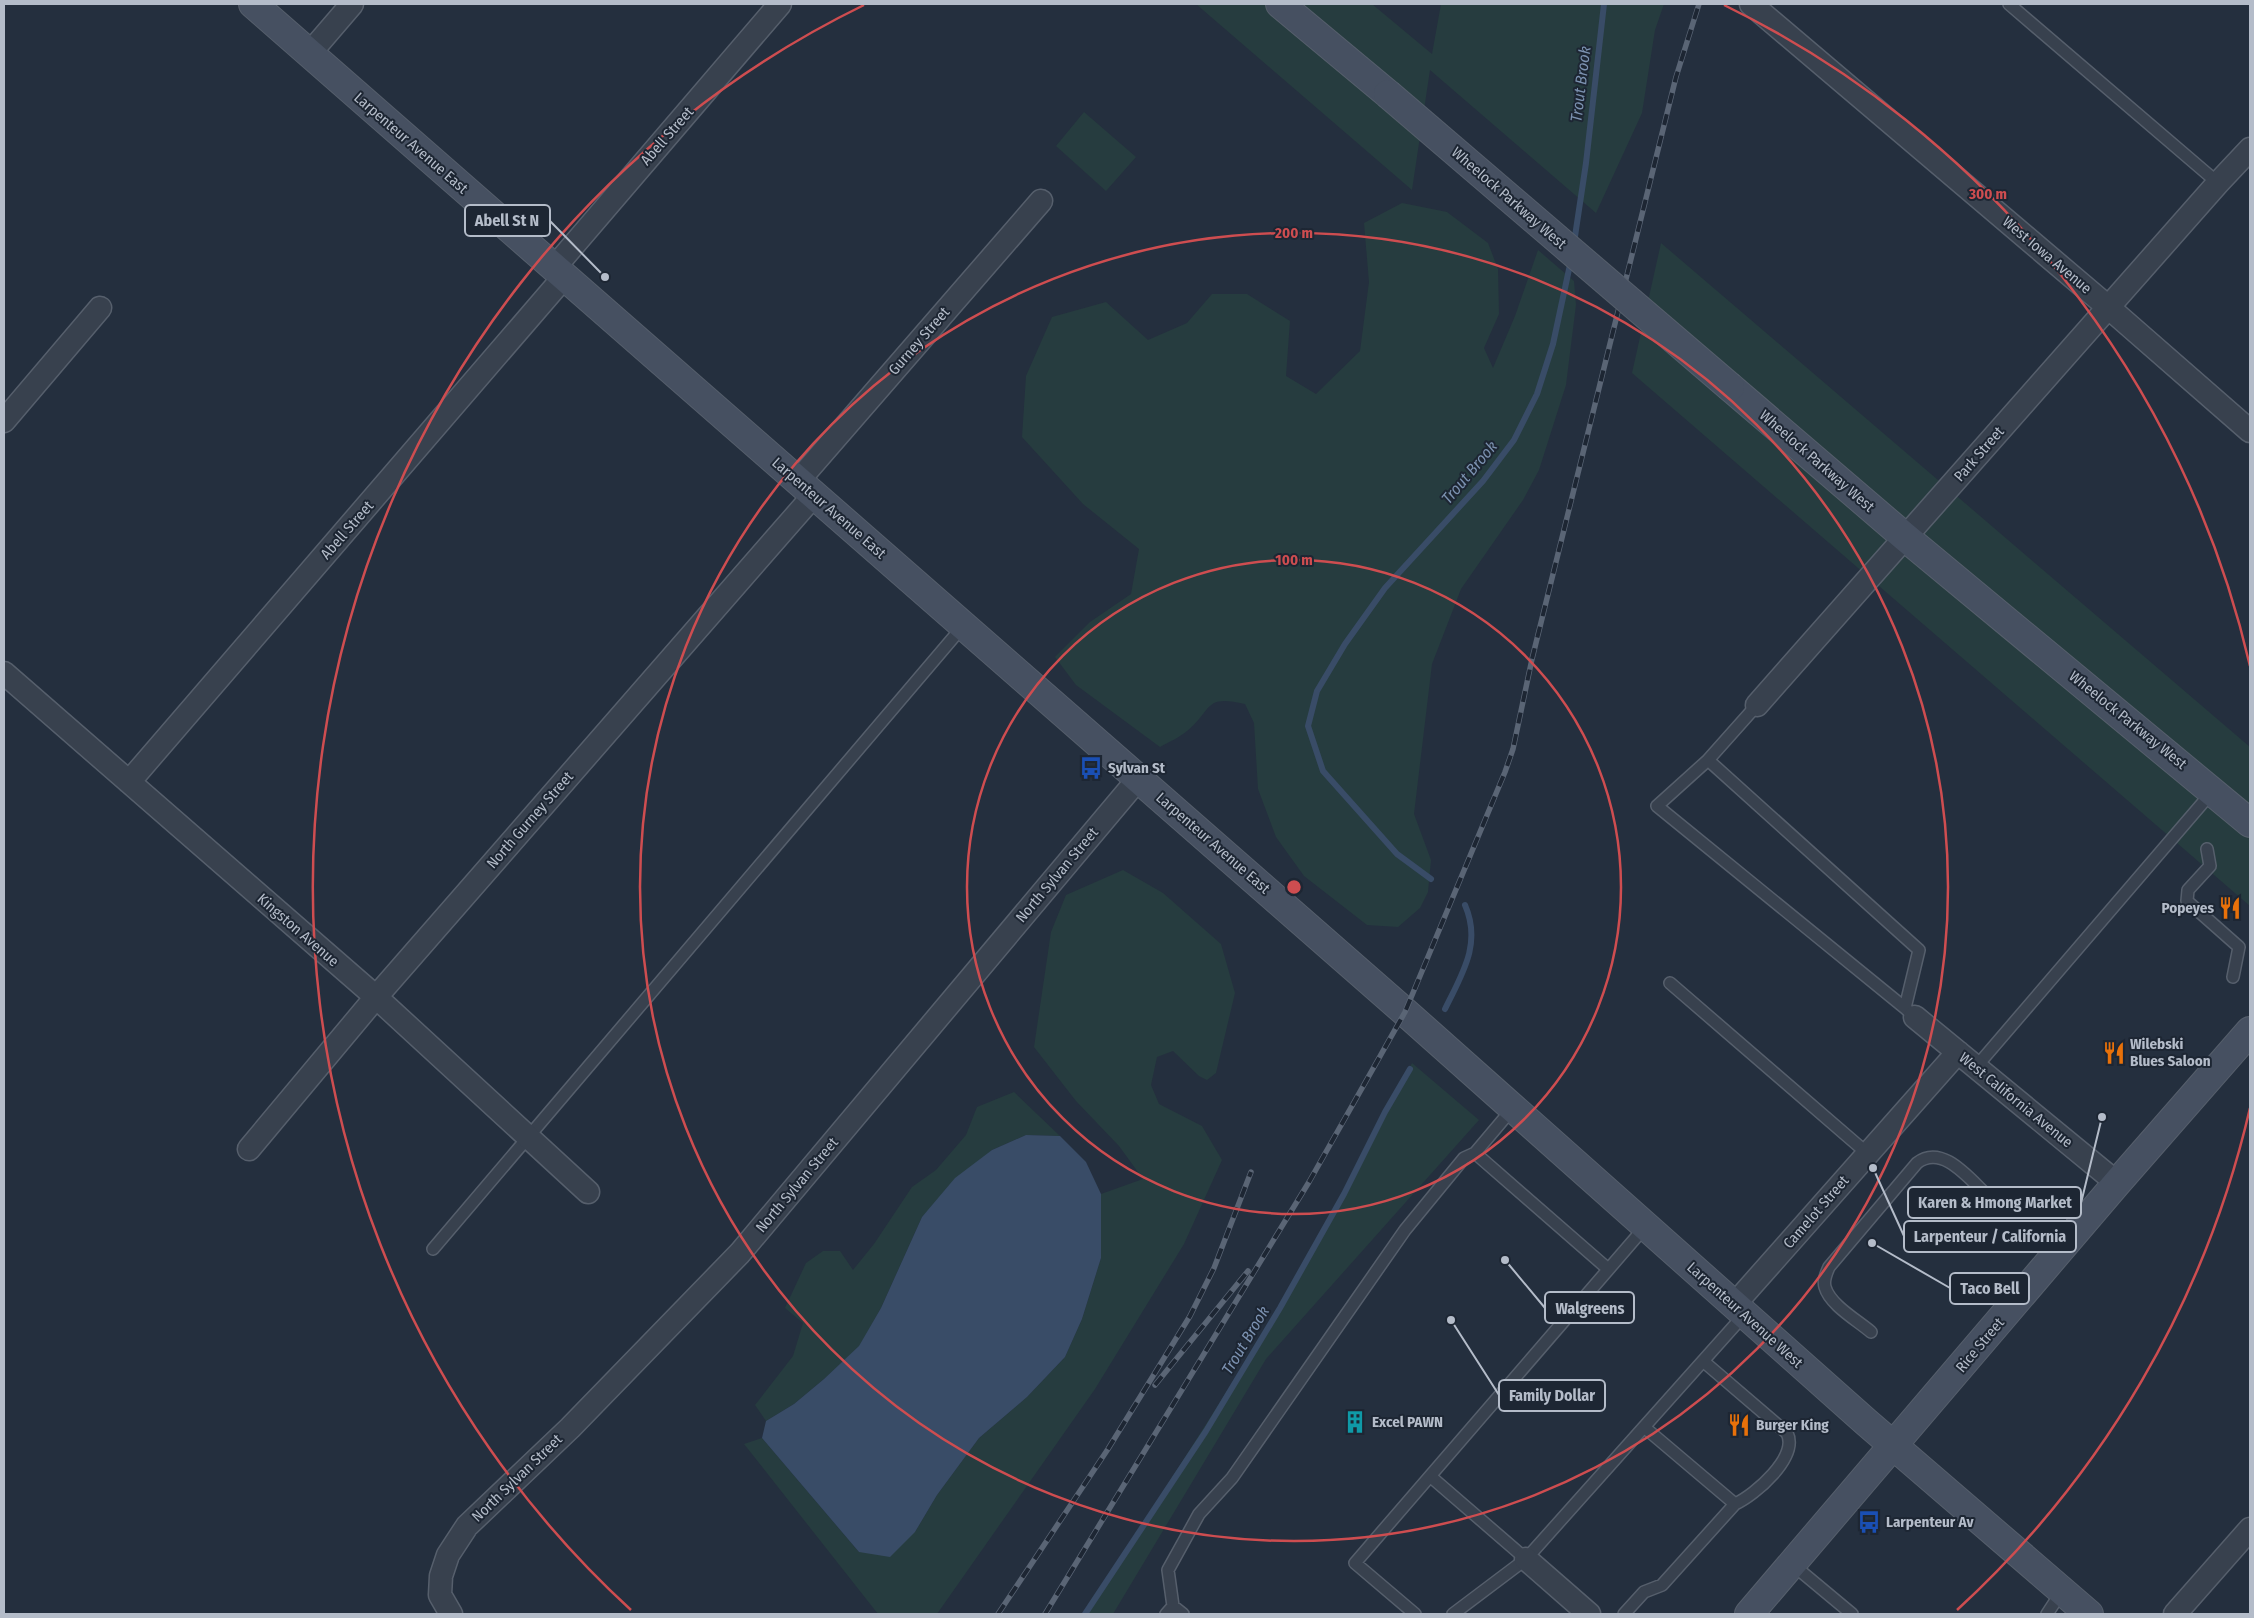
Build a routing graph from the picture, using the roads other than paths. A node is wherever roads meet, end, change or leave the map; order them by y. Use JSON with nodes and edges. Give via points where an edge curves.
{"nodes":[{"id":1,"x":253,"y":4,"type":"edge"},
{"id":2,"x":352,"y":4,"type":"edge"},
{"id":3,"x":780,"y":4,"type":"edge"},
{"id":4,"x":1280,"y":4,"type":"edge"},
{"id":5,"x":1751,"y":4,"type":"edge"},
{"id":6,"x":2009,"y":4,"type":"edge"},
{"id":7,"x":310,"y":53,"type":"junction"},
{"id":8,"x":2250,"y":149,"type":"edge"},
{"id":9,"x":2218,"y":183,"type":"junction"},
{"id":10,"x":1041,"y":201,"type":"dead end"},
{"id":11,"x":559,"y":272,"type":"junction"},
{"id":12,"x":2108,"y":307,"type":"junction"},
{"id":13,"x":100,"y":308,"type":"dead end"},
{"id":14,"x":4,"y":421,"type":"edge"},
{"id":15,"x":2250,"y":431,"type":"edge"},
{"id":16,"x":806,"y":488,"type":"junction"},
{"id":17,"x":1905,"y":537,"type":"junction"},
{"id":18,"x":964,"y":625,"type":"junction"},
{"id":19,"x":4,"y":673,"type":"edge"},
{"id":20,"x":1757,"y":705,"type":"joint"},
{"id":21,"x":1708,"y":760,"type":"junction"},
{"id":22,"x":1139,"y":778,"type":"junction"},
{"id":23,"x":129,"y":782,"type":"junction"},
{"id":24,"x":2213,"y":790,"type":"junction"},
{"id":25,"x":2250,"y":823,"type":"edge"},
{"id":26,"x":2207,"y":848,"type":"dead end"},
{"id":27,"x":2233,"y":977,"type":"dead end"},
{"id":28,"x":1670,"y":983,"type":"dead end"},
{"id":29,"x":376,"y":997,"type":"junction"},
{"id":30,"x":1405,"y":1012,"type":"joint"},
{"id":31,"x":1910,"y":1013,"type":"junction"},
{"id":32,"x":2250,"y":1031,"type":"edge"},
{"id":33,"x":1958,"y":1052,"type":"junction"},
{"id":34,"x":1976,"y":1067,"type":"junction"},
{"id":35,"x":1513,"y":1108,"type":"junction"},
{"id":36,"x":528,"y":1137,"type":"junction"},
{"id":37,"x":249,"y":1149,"type":"dead end"},
{"id":38,"x":1475,"y":1153,"type":"junction"},
{"id":39,"x":1868,"y":1154,"type":"junction"},
{"id":40,"x":2118,"y":1183,"type":"junction"},
{"id":41,"x":588,"y":1192,"type":"dead end"},
{"id":42,"x":1989,"y":1197,"type":"dead end"},
{"id":43,"x":1645,"y":1227,"type":"junction"},
{"id":44,"x":433,"y":1249,"type":"dead end"},
{"id":45,"x":1608,"y":1268,"type":"junction"},
{"id":46,"x":1739,"y":1310,"type":"junction"},
{"id":47,"x":1871,"y":1332,"type":"dead end"},
{"id":48,"x":1703,"y":1361,"type":"junction"},
{"id":49,"x":1644,"y":1427,"type":"junction"},
{"id":50,"x":1894,"y":1446,"type":"junction"},
{"id":51,"x":1430,"y":1476,"type":"junction"},
{"id":52,"x":1735,"y":1504,"type":"junction"},
{"id":53,"x":2250,"y":1529,"type":"edge"},
{"id":54,"x":1526,"y":1559,"type":"junction"},
{"id":55,"x":1792,"y":1564,"type":"junction"},
{"id":56,"x":2062,"y":1591,"type":"junction"},
{"id":57,"x":1169,"y":1610,"type":"edge"},
{"id":58,"x":451,"y":1614,"type":"edge"},
{"id":59,"x":1183,"y":1614,"type":"edge"},
{"id":60,"x":1415,"y":1614,"type":"edge"},
{"id":61,"x":1453,"y":1614,"type":"edge"},
{"id":62,"x":1589,"y":1614,"type":"edge"},
{"id":63,"x":1624,"y":1614,"type":"edge"},
{"id":64,"x":1750,"y":1614,"type":"edge"},
{"id":65,"x":1852,"y":1614,"type":"edge"},
{"id":66,"x":2047,"y":1614,"type":"edge"},
{"id":67,"x":2090,"y":1614,"type":"edge"},
{"id":68,"x":2175,"y":1614,"type":"edge"}],
"edges":[{"from":1,"to":7,"type":"main road","name":"Larpenteur Avenue East"},
{"from":2,"to":7,"type":"street"},
{"from":3,"to":11,"type":"street","name":"Abell Street"},
{"from":4,"to":17,"type":"main road","name":"Wheelock Parkway West","bridge":true},
{"from":5,"to":12,"type":"street","name":"West Iowa Avenue"},
{"from":6,"to":9,"type":"lane"},
{"from":7,"to":11,"type":"main road","name":"Larpenteur Avenue East"},
{"from":8,"to":9,"type":"street","name":"Park Street"},
{"from":9,"to":12,"type":"street","name":"Park Street"},
{"from":10,"to":16,"type":"street","name":"Gurney Street"},
{"from":11,"to":16,"type":"main road","name":"Larpenteur Avenue East"},
{"from":11,"to":23,"type":"street","name":"Abell Street"},
{"from":12,"to":15,"type":"street","name":"West Iowa Avenue"},
{"from":12,"to":17,"type":"street","name":"Park Street"},
{"from":13,"to":14,"type":"street"},
{"from":16,"to":18,"type":"main road","name":"Larpenteur Avenue East"},
{"from":16,"to":29,"type":"street","name":"North Gurney Street"},
{"from":17,"to":20,"type":"street","name":"Park Street"},
{"from":17,"to":24,"type":"main road","name":"Wheelock Parkway West"},
{"from":18,"to":22,"type":"main road","name":"Larpenteur Avenue East"},
{"from":18,"to":36,"type":"lane"},
{"from":19,"to":23,"type":"street","name":"Kingston Avenue"},
{"from":20,"to":21,"type":"lane","name":"Park Street"},
{"from":21,"to":31,"type":"lane","via":[[1919,950]]},
{"from":21,"to":31,"type":"lane","name":"Park Street","via":[[1657,806]]},
{"from":22,"to":30,"type":"main road","name":"Larpenteur Avenue East"},
{"from":22,"to":58,"type":"street","name":"North Sylvan Street","via":[[740,1254],[570,1428],[466,1526],[448,1555],[441,1576],[440,1595]]},
{"from":23,"to":29,"type":"street","name":"Kingston Avenue"},
{"from":24,"to":25,"type":"main road","name":"Wheelock Parkway West"},
{"from":24,"to":34,"type":"lane"},
{"from":26,"to":27,"type":"lane","via":[[2210,866],[2188,890],[2187,901],[2239,947]]},
{"from":28,"to":39,"type":"lane"},
{"from":29,"to":36,"type":"street","name":"Kingston Avenue"},
{"from":29,"to":37,"type":"street","name":"North Gurney Street"},
{"from":30,"to":35,"type":"main road","name":"Larpenteur Avenue West"},
{"from":31,"to":33,"type":"street","name":"West California Avenue"},
{"from":32,"to":40,"type":"main road","name":"Rice Street"},
{"from":33,"to":34,"type":"street","name":"West California Avenue"},
{"from":33,"to":39,"type":"street","name":"Camelot Street"},
{"from":34,"to":40,"type":"street","name":"West California Avenue"},
{"from":35,"to":38,"type":"lane"},
{"from":35,"to":43,"type":"main road","name":"Larpenteur Avenue West"},
{"from":36,"to":41,"type":"street","name":"Kingston Avenue"},
{"from":36,"to":44,"type":"lane"},
{"from":38,"to":45,"type":"lane"},
{"from":38,"to":57,"type":"lane","via":[[1464,1158],[1405,1230],[1232,1478],[1199,1514],[1168,1570]]},
{"from":39,"to":46,"type":"street","name":"Camelot Street"},
{"from":40,"to":50,"type":"main road","name":"Rice Street"},
{"from":42,"to":47,"type":"lane","via":[[1943,1159],[1934,1155],[1917,1163],[1824,1278],[1825,1288],[1837,1303]]},
{"from":43,"to":45,"type":"lane"},
{"from":43,"to":46,"type":"main road","name":"Larpenteur Avenue West"},
{"from":45,"to":51,"type":"lane"},
{"from":46,"to":48,"type":"lane"},
{"from":46,"to":50,"type":"main road","name":"Larpenteur Avenue West"},
{"from":48,"to":49,"type":"lane"},
{"from":48,"to":52,"type":"lane","via":[[1787,1433],[1790,1440],[1787,1457],[1754,1494]]},
{"from":49,"to":52,"type":"lane"},
{"from":49,"to":54,"type":"lane"},
{"from":50,"to":55,"type":"main road","name":"Rice Street"},
{"from":50,"to":56,"type":"main road","name":"Larpenteur Avenue West"},
{"from":51,"to":54,"type":"lane"},
{"from":51,"to":60,"type":"lane","via":[[1355,1563]]},
{"from":52,"to":63,"type":"lane","via":[[1662,1585],[1644,1592]]},
{"from":53,"to":68,"type":"street"},
{"from":54,"to":61,"type":"lane"},
{"from":54,"to":62,"type":"street"},
{"from":55,"to":64,"type":"main road","name":"Rice Street"},
{"from":55,"to":65,"type":"lane"},
{"from":56,"to":66,"type":"lane"},
{"from":56,"to":67,"type":"main road","name":"Larpenteur Avenue West"},
{"from":57,"to":59,"type":"lane"}]}
